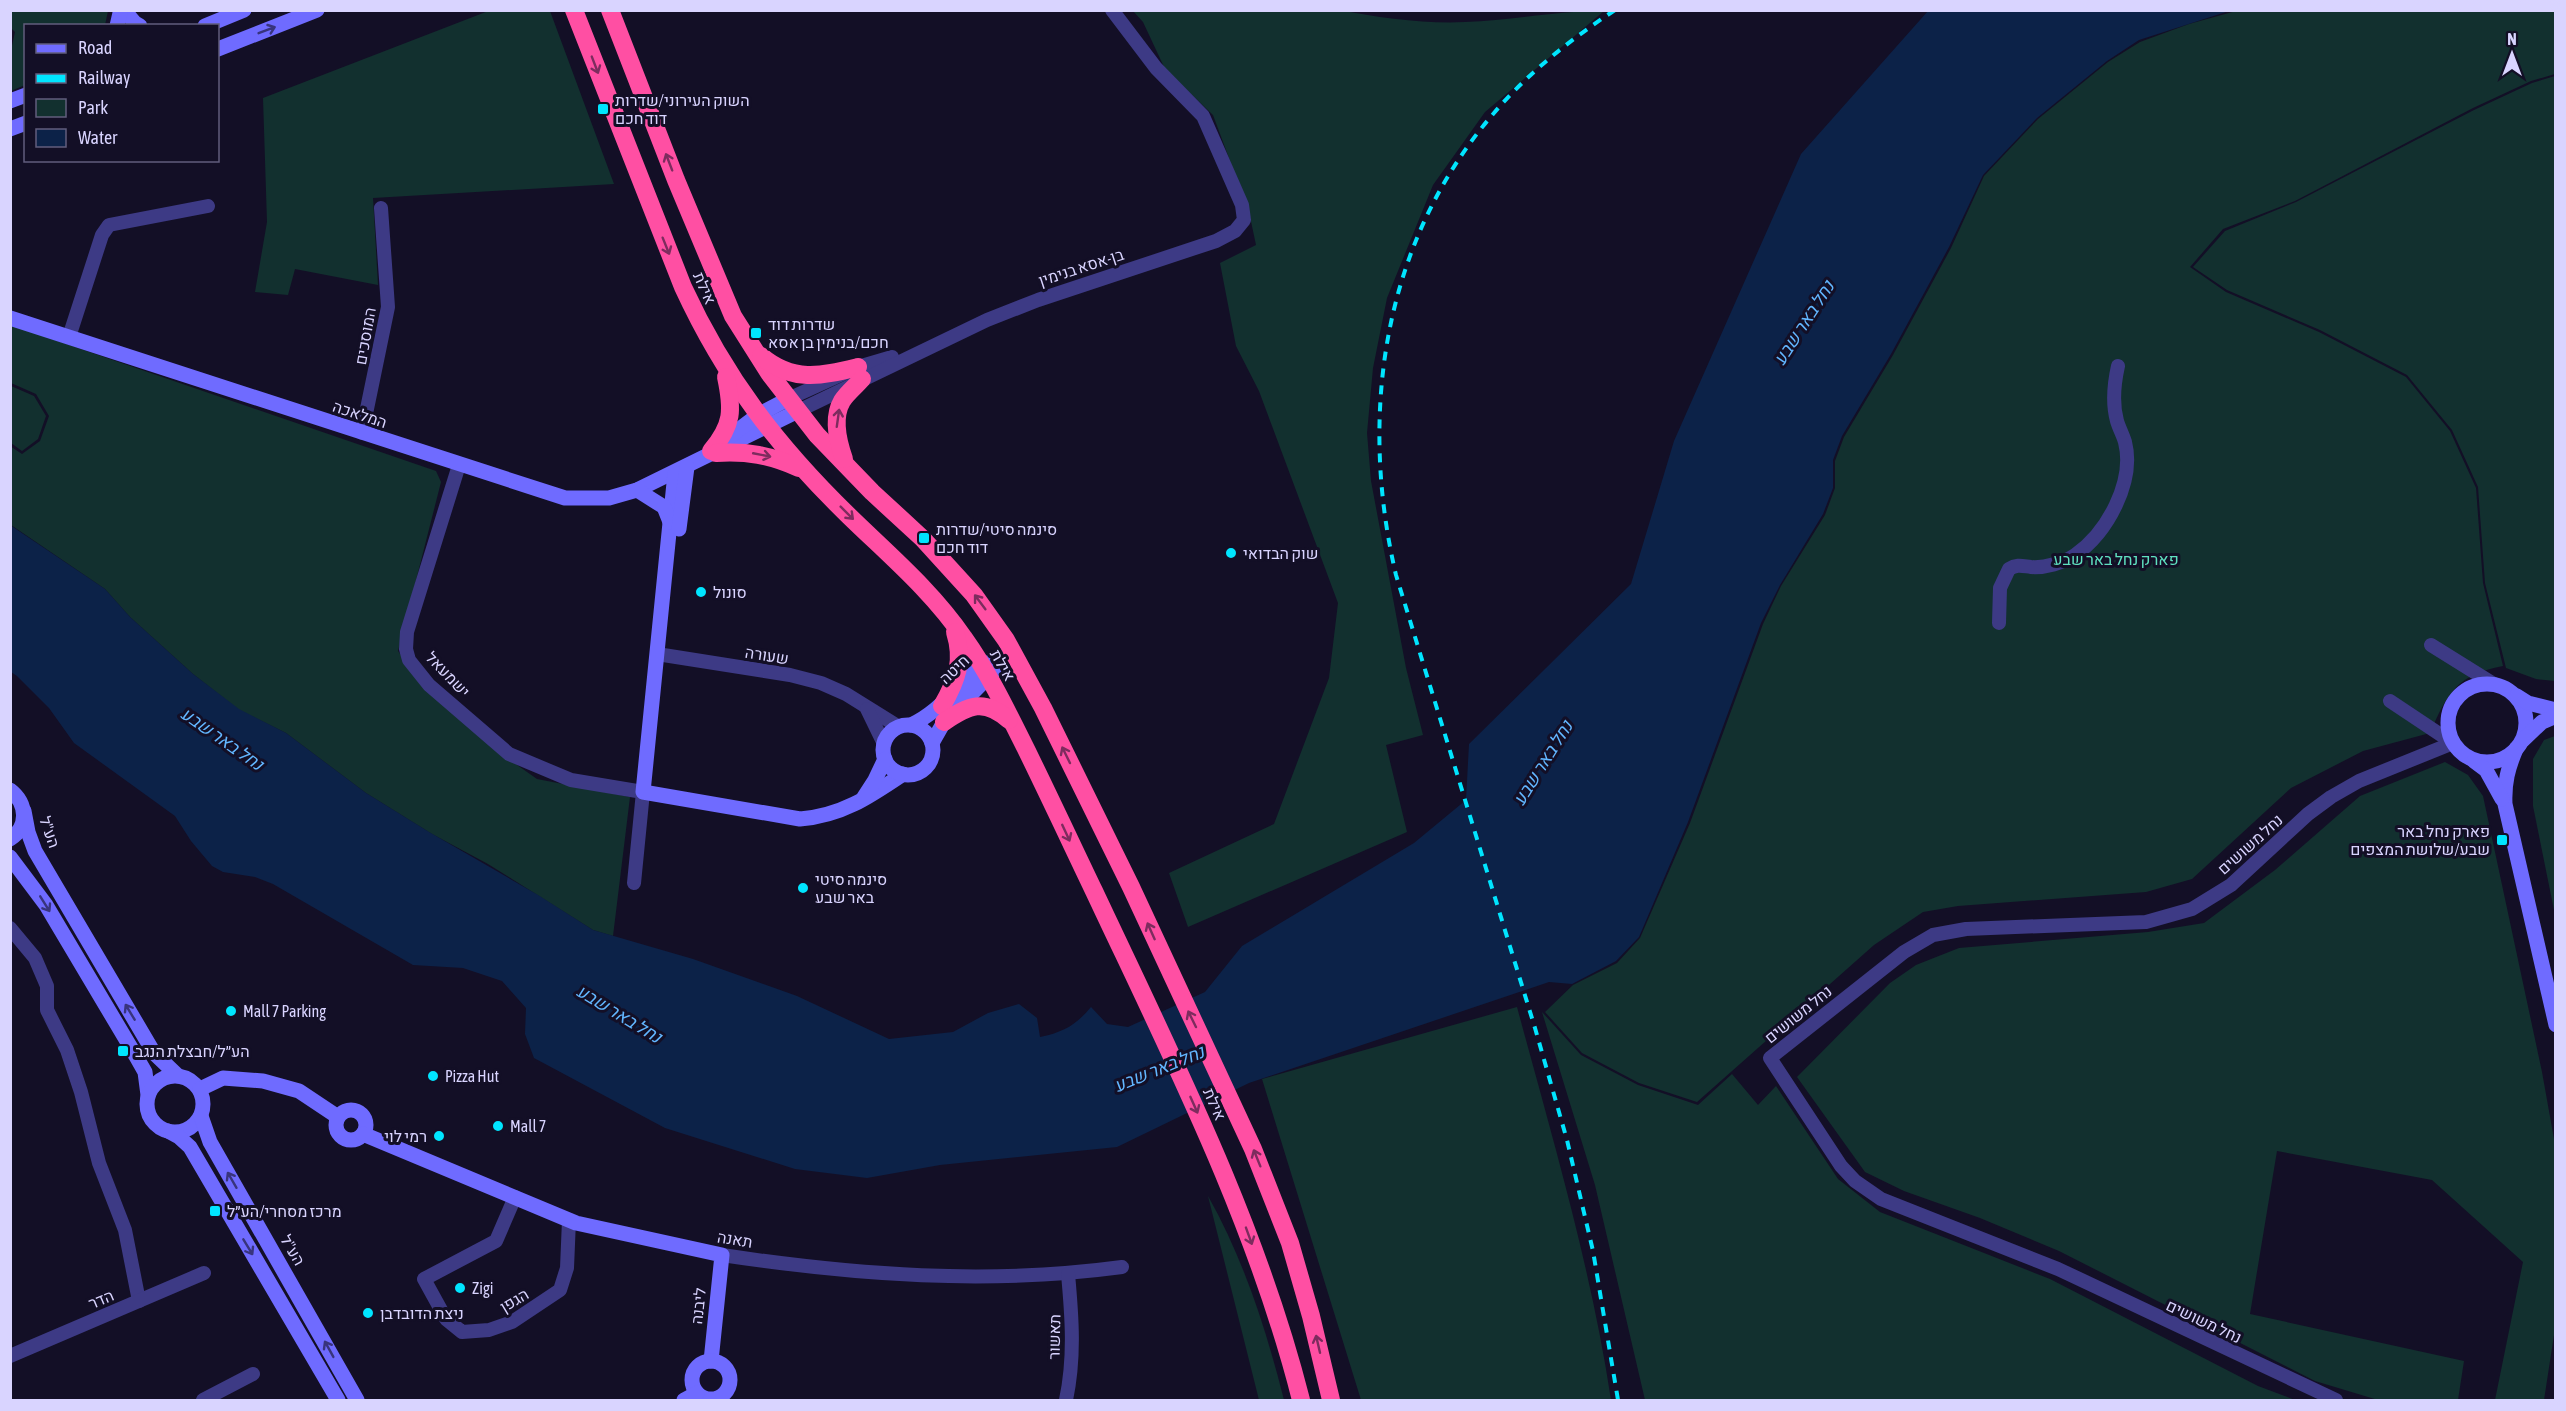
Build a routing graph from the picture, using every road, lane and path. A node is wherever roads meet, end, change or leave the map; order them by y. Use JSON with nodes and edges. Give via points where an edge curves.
{"nodes":[{"id":1,"x":244,"y":10,"type":"edge"},
{"id":2,"x":317,"y":10,"type":"edge"},
{"id":3,"x":573,"y":10,"type":"edge"},
{"id":4,"x":610,"y":10,"type":"edge"},
{"id":5,"x":1112,"y":10,"type":"edge"},
{"id":6,"x":121,"y":17,"type":"edge"},
{"id":7,"x":137,"y":24,"type":"edge"},
{"id":8,"x":210,"y":24,"type":"edge"},
{"id":9,"x":219,"y":49,"type":"edge"},
{"id":10,"x":208,"y":206,"type":"dead end"},
{"id":11,"x":381,"y":208,"type":"dead end"},
{"id":12,"x":10,"y":318,"type":"edge"},
{"id":13,"x":69,"y":337,"type":"junction"},
{"id":14,"x":753,"y":349,"type":"junction"},
{"id":15,"x":2118,"y":366,"type":"dead end"},
{"id":16,"x":724,"y":367,"type":"junction"},
{"id":17,"x":860,"y":373,"type":"junction"},
{"id":18,"x":793,"y":405,"type":"junction"},
{"id":19,"x":763,"y":421,"type":"junction"},
{"id":20,"x":362,"y":433,"type":"junction"},
{"id":21,"x":697,"y":461,"type":"junction"},
{"id":22,"x":845,"y":464,"type":"junction"},
{"id":23,"x":459,"y":465,"type":"junction"},
{"id":24,"x":806,"y":471,"type":"junction"},
{"id":25,"x":637,"y":490,"type":"junction"},
{"id":26,"x":670,"y":522,"type":"junction"},
{"id":27,"x":948,"y":616,"type":"junction"},
{"id":28,"x":1999,"y":623,"type":"dead end"},
{"id":29,"x":2432,"y":645,"type":"dead end"},
{"id":30,"x":1012,"y":651,"type":"junction"},
{"id":31,"x":661,"y":655,"type":"junction"},
{"id":32,"x":986,"y":672,"type":"junction"},
{"id":33,"x":2492,"y":683,"type":"junction"},
{"id":34,"x":2515,"y":694,"type":"junction"},
{"id":35,"x":2390,"y":701,"type":"dead end"},
{"id":36,"x":866,"y":707,"type":"junction"},
{"id":37,"x":2556,"y":710,"type":"edge"},
{"id":38,"x":943,"y":714,"type":"junction"},
{"id":39,"x":2556,"y":716,"type":"edge"},
{"id":40,"x":1013,"y":723,"type":"junction"},
{"id":41,"x":905,"y":726,"type":"junction"},
{"id":42,"x":932,"y":743,"type":"junction"},
{"id":43,"x":2453,"y":743,"type":"junction"},
{"id":44,"x":884,"y":744,"type":"junction"},
{"id":45,"x":2519,"y":746,"type":"junction"},
{"id":46,"x":885,"y":759,"type":"junction"},
{"id":47,"x":2474,"y":760,"type":"junction"},
{"id":48,"x":903,"y":774,"type":"junction"},
{"id":49,"x":10,"y":790,"type":"edge"},
{"id":50,"x":643,"y":792,"type":"junction"},
{"id":51,"x":2505,"y":804,"type":"junction"},
{"id":52,"x":853,"y":807,"type":"junction"},
{"id":53,"x":24,"y":811,"type":"junction"},
{"id":54,"x":10,"y":839,"type":"edge"},
{"id":55,"x":10,"y":857,"type":"edge"},
{"id":56,"x":634,"y":883,"type":"dead end"},
{"id":57,"x":10,"y":928,"type":"edge"},
{"id":58,"x":2556,"y":1025,"type":"edge"},
{"id":59,"x":177,"y":1075,"type":"junction"},
{"id":60,"x":200,"y":1089,"type":"junction"},
{"id":61,"x":148,"y":1095,"type":"junction"},
{"id":62,"x":201,"y":1116,"type":"junction"},
{"id":63,"x":168,"y":1131,"type":"junction"},
{"id":64,"x":515,"y":1197,"type":"junction"},
{"id":65,"x":569,"y":1220,"type":"junction"},
{"id":66,"x":722,"y":1255,"type":"junction"},
{"id":67,"x":1122,"y":1267,"type":"dead end"},
{"id":68,"x":204,"y":1273,"type":"dead end"},
{"id":69,"x":1068,"y":1274,"type":"junction"},
{"id":70,"x":139,"y":1301,"type":"junction"},
{"id":71,"x":10,"y":1356,"type":"edge"},
{"id":72,"x":711,"y":1361,"type":"junction"},
{"id":73,"x":253,"y":1374,"type":"dead end"},
{"id":74,"x":691,"y":1397,"type":"edge"},
{"id":75,"x":723,"y":1398,"type":"edge"},
{"id":76,"x":202,"y":1401,"type":"edge"},
{"id":77,"x":338,"y":1401,"type":"edge"},
{"id":78,"x":357,"y":1401,"type":"edge"},
{"id":79,"x":1066,"y":1401,"type":"edge"},
{"id":80,"x":1301,"y":1401,"type":"edge"},
{"id":81,"x":1331,"y":1401,"type":"edge"},
{"id":82,"x":2336,"y":1401,"type":"edge"}],
"edges":[{"from":1,"to":8,"type":"street"},
{"from":9,"to":2,"type":"street","one_way":true},
{"from":3,"to":16,"type":"highway","name":"אילת","one_way":true,"via":[[682,287]]},
{"from":14,"to":4,"type":"highway","name":"אילת","one_way":true,"via":[[713,274]]},
{"from":5,"to":17,"type":"street","name":"בן-אסא בנימין","via":[[1156,68],[1203,116],[1242,205],[1244,220],[1235,231],[1216,241],[1038,300]]},
{"from":6,"to":7,"type":"street"},
{"from":10,"to":13,"type":"street","via":[[109,225],[102,235]]},
{"from":11,"to":20,"type":"street","name":"המוסכים","via":[[388,308]]},
{"from":12,"to":13,"type":"street","name":"המלאכה"},
{"from":13,"to":20,"type":"street","name":"המלאכה"},
{"from":14,"to":17,"type":"highway","via":[[770,363],[803,376]]},
{"from":14,"to":18,"type":"highway","name":"אילת"},
{"from":15,"to":28,"type":"street","via":[[2114,400],[2127,458],[2112,511],[2089,544],[2073,556],[2054,564],[2009,569],[2000,588]]},
{"from":16,"to":19,"type":"highway","name":"אילת"},
{"from":16,"to":21,"type":"highway","via":[[730,414],[725,431]]},
{"from":17,"to":18,"type":"street","name":"בן-אסא בנימין"},
{"from":22,"to":17,"type":"highway","one_way":true,"via":[[837,441],[837,423],[841,402]]},
{"from":18,"to":19,"type":"street","name":"בן-אסא בנימין"},
{"from":18,"to":22,"type":"highway","name":"אילת"},
{"from":19,"to":21,"type":"street","name":"המלאכה"},
{"from":19,"to":24,"type":"highway","name":"אילת"},
{"from":20,"to":23,"type":"street","name":"המלאכה"},
{"from":21,"to":24,"type":"highway","one_way":true,"via":[[737,452],[770,456]]},
{"from":21,"to":25,"type":"street","name":"המלאכה"},
{"from":21,"to":26,"type":"street"},
{"from":21,"to":31,"type":"street"},
{"from":30,"to":22,"type":"highway","name":"אילת","one_way":true,"via":[[974,595]]},
{"from":23,"to":25,"type":"street","name":"המלאכה","via":[[565,498],[609,498]]},
{"from":23,"to":50,"type":"street","name":"ישמעאל","via":[[407,632],[409,660],[429,685],[509,754],[571,780]]},
{"from":24,"to":27,"type":"highway","name":"אילת","one_way":true,"via":[[900,562]]},
{"from":25,"to":26,"type":"street","via":[[664,507]]},
{"from":26,"to":31,"type":"street"},
{"from":27,"to":32,"type":"highway","name":"אילת"},
{"from":27,"to":38,"type":"highway","via":[[960,649],[960,664]]},
{"from":29,"to":33,"type":"street"},
{"from":30,"to":32,"type":"street","name":"חיטה"},
{"from":81,"to":30,"type":"highway","name":"אילת","one_way":true,"via":[[1290,1243],[1245,1129],[1131,887]]},
{"from":31,"to":36,"type":"street","name":"שעורה","via":[[790,675],[821,683]]},
{"from":31,"to":50,"type":"street"},
{"from":32,"to":38,"type":"street","name":"חיטה"},
{"from":32,"to":40,"type":"highway","name":"אילת"},
{"from":33,"to":34,"type":"street"},
{"from":33,"to":43,"type":"street","via":[[2468,688],[2457,696],[2447,719]]},
{"from":34,"to":37,"type":"street","via":[[2528,703]]},
{"from":34,"to":45,"type":"street","via":[[2526,717],[2526,730]]},
{"from":35,"to":43,"type":"street"},
{"from":36,"to":41,"type":"street","name":"שעורה"},
{"from":36,"to":44,"type":"street"},
{"from":38,"to":40,"type":"highway","via":[[987,706]]},
{"from":38,"to":41,"type":"street","name":"חיטה"},
{"from":38,"to":42,"type":"street","name":"חיטה"},
{"from":39,"to":45,"type":"street","via":[[2542,722]]},
{"from":40,"to":80,"type":"highway","name":"אילת","one_way":true,"via":[[1211,1143],[1266,1284]]},
{"from":41,"to":42,"type":"street","via":[[927,733]]},
{"from":41,"to":44,"type":"street","name":"חיטה","via":[[890,733]]},
{"from":42,"to":48,"type":"street","name":"חיטה","via":[[933,756],[927,767],[915,774]]},
{"from":43,"to":47,"type":"street"},
{"from":43,"to":82,"type":"street","name":"נחל משושים","via":[[2359,781],[2331,797],[2231,885],[2192,909],[2129,924],[1966,929],[1933,935],[1904,952],[1770,1058],[1834,1157],[1874,1195],[2058,1269]]},
{"from":44,"to":46,"type":"street"},
{"from":45,"to":47,"type":"street","via":[[2496,761]]},
{"from":45,"to":51,"type":"street","via":[[2507,769]]},
{"from":46,"to":48,"type":"street","via":[[892,769]]},
{"from":46,"to":52,"type":"street","via":[[868,793]]},
{"from":47,"to":51,"type":"street","via":[[2486,770]]},
{"from":48,"to":52,"type":"street","name":"חיטה"},
{"from":49,"to":53,"type":"street"},
{"from":50,"to":52,"type":"street","name":"חיטה","via":[[800,819]]},
{"from":50,"to":56,"type":"street"},
{"from":51,"to":58,"type":"street"},
{"from":53,"to":54,"type":"street","via":[[20,830]]},
{"from":59,"to":53,"type":"street","name":"הע\"ל","one_way":true,"via":[[154,1053],[35,851]]},
{"from":55,"to":61,"type":"street","one_way":true,"via":[[46,905],[145,1072]]},
{"from":57,"to":70,"type":"street","via":[[35,958],[47,986],[47,1010],[68,1050],[99,1163],[122,1219]]},
{"from":59,"to":60,"type":"street"},
{"from":59,"to":61,"type":"street","via":[[159,1080]]},
{"from":60,"to":62,"type":"street","via":[[204,1098]]},
{"from":60,"to":64,"type":"street","name":"תאנה","via":[[223,1078],[263,1081],[299,1091],[338,1117],[349,1110],[362,1114],[366,1126],[363,1134]]},
{"from":61,"to":63,"type":"street","via":[[153,1121]]},
{"from":62,"to":63,"type":"street","via":[[191,1128]]},
{"from":78,"to":62,"type":"street","name":"הע\"ל","one_way":true,"via":[[210,1142]]},
{"from":63,"to":77,"type":"street","one_way":true,"via":[[189,1147]]},
{"from":64,"to":65,"type":"street","name":"תאנה"},
{"from":64,"to":65,"type":"street","name":"הגפן","via":[[496,1241],[424,1279],[446,1319],[462,1332],[489,1330],[512,1322],[560,1290],[567,1268]]},
{"from":65,"to":66,"type":"street","name":"תאנה"},
{"from":66,"to":69,"type":"street","name":"תאנה","via":[[896,1275]]},
{"from":66,"to":72,"type":"street","name":"ליבנה"},
{"from":67,"to":69,"type":"street","name":"תאנה"},
{"from":68,"to":70,"type":"street","name":"הדר"},
{"from":69,"to":79,"type":"street","name":"תאשור","via":[[1072,1360]]},
{"from":70,"to":71,"type":"street","name":"הדר"},
{"from":72,"to":74,"type":"street","via":[[702,1363],[693,1374]]},
{"from":72,"to":75,"type":"street","via":[[722,1365],[729,1374]]},
{"from":73,"to":76,"type":"street"},
{"from":74,"to":75,"type":"street"}]}
